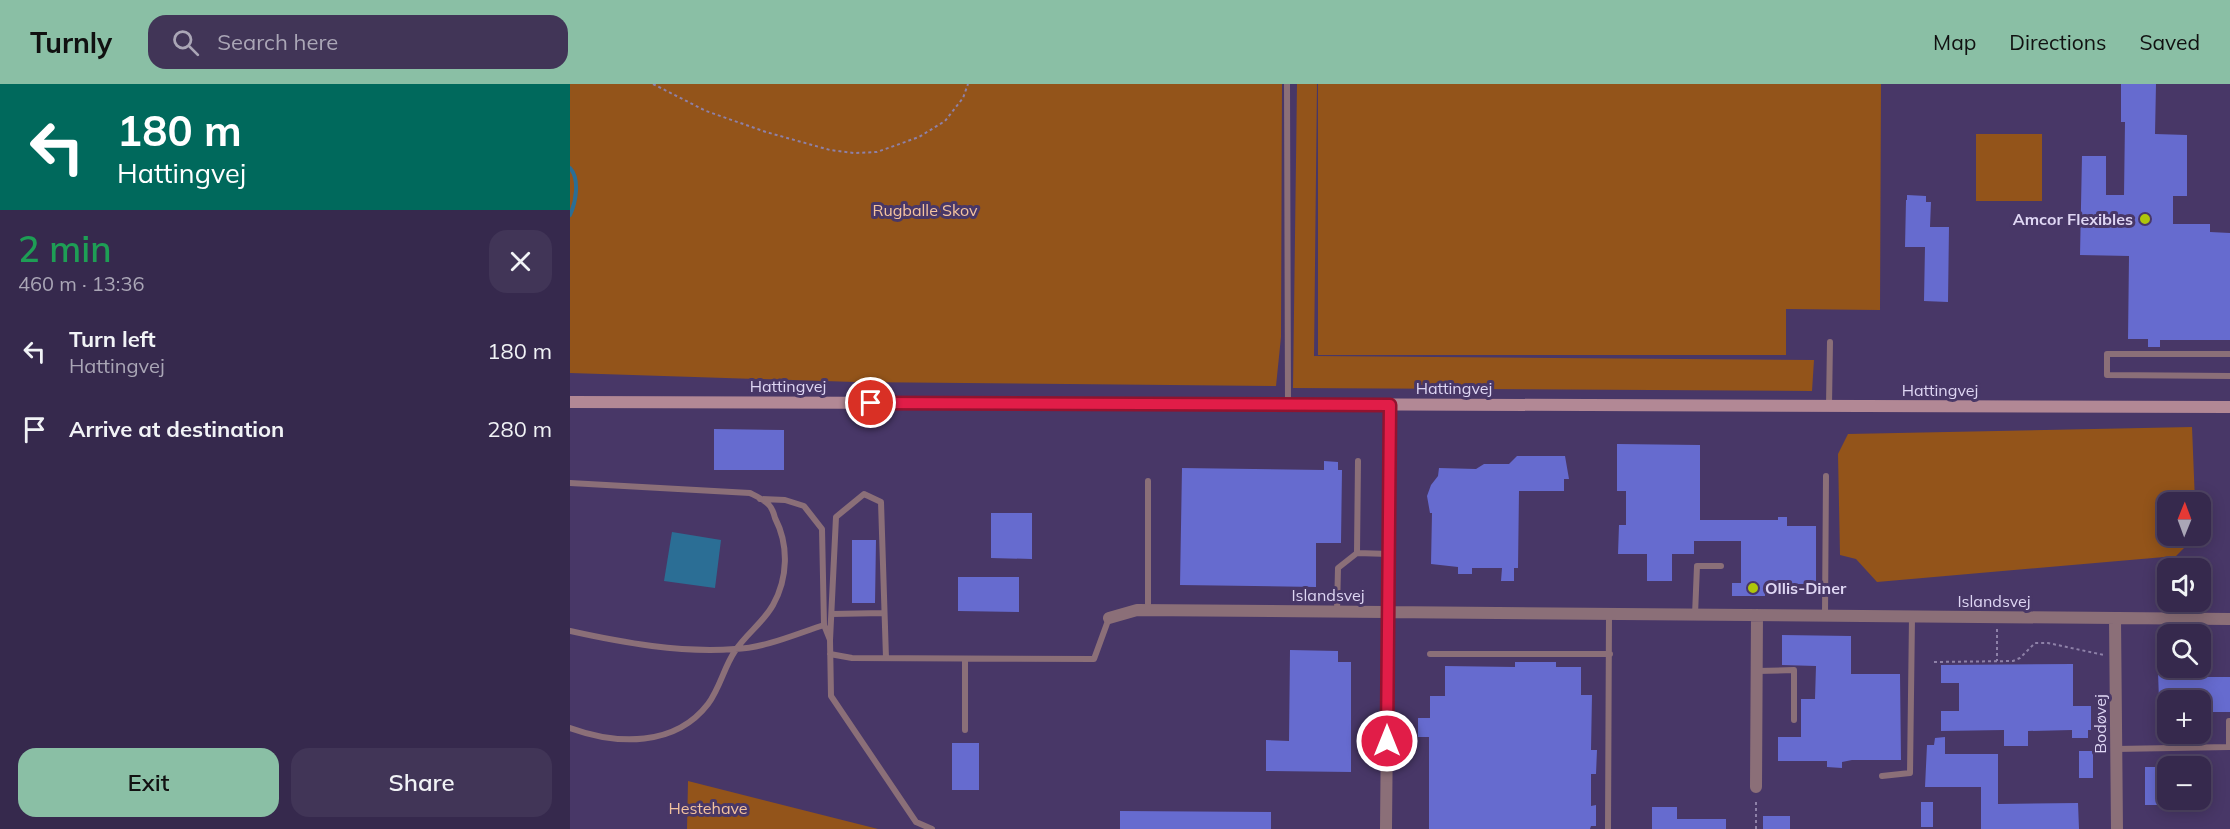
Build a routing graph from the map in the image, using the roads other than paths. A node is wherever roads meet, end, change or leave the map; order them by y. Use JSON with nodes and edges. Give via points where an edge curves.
{"nodes":[{"id":1,"x":1287,"y":84,"type":"edge"},
{"id":2,"x":1830,"y":342,"type":"dead end"},
{"id":3,"x":2230,"y":354,"type":"edge"},
{"id":4,"x":2230,"y":376,"type":"edge"},
{"id":5,"x":570,"y":402,"type":"edge"},
{"id":6,"x":1288,"y":404,"type":"junction"},
{"id":7,"x":1390,"y":405,"type":"junction"},
{"id":8,"x":1829,"y":406,"type":"junction"},
{"id":9,"x":2230,"y":407,"type":"edge"},
{"id":10,"x":1358,"y":461,"type":"dead end"},
{"id":11,"x":1826,"y":476,"type":"dead end"},
{"id":12,"x":1148,"y":480,"type":"dead end"},
{"id":13,"x":570,"y":483,"type":"edge"},
{"id":14,"x":760,"y":499,"type":"junction"},
{"id":15,"x":822,"y":552,"type":"junction"},
{"id":16,"x":835,"y":553,"type":"junction"},
{"id":17,"x":1357,"y":553,"type":"junction"},
{"id":18,"x":1389,"y":554,"type":"junction"},
{"id":19,"x":1721,"y":566,"type":"dead end"},
{"id":20,"x":1148,"y":610,"type":"junction"},
{"id":21,"x":1337,"y":611,"type":"junction"},
{"id":22,"x":1388,"y":612,"type":"junction"},
{"id":23,"x":884,"y":613,"type":"junction"},
{"id":24,"x":832,"y":614,"type":"junction"},
{"id":25,"x":1609,"y":614,"type":"junction"},
{"id":26,"x":1695,"y":615,"type":"junction"},
{"id":27,"x":1757,"y":615,"type":"junction"},
{"id":28,"x":1825,"y":616,"type":"junction"},
{"id":29,"x":1912,"y":617,"type":"junction"},
{"id":30,"x":1109,"y":618,"type":"joint"},
{"id":31,"x":2115,"y":619,"type":"junction"},
{"id":32,"x":2230,"y":620,"type":"edge"},
{"id":33,"x":824,"y":625,"type":"junction"},
{"id":34,"x":570,"y":631,"type":"edge"},
{"id":35,"x":830,"y":640,"type":"junction"},
{"id":36,"x":735,"y":650,"type":"junction"},
{"id":37,"x":830,"y":654,"type":"junction"},
{"id":38,"x":1430,"y":654,"type":"dead end"},
{"id":39,"x":1610,"y":654,"type":"junction"},
{"id":40,"x":886,"y":658,"type":"junction"},
{"id":41,"x":965,"y":659,"type":"junction"},
{"id":42,"x":1757,"y":671,"type":"junction"},
{"id":43,"x":1794,"y":720,"type":"dead end"},
{"id":44,"x":2229,"y":721,"type":"edge"},
{"id":45,"x":570,"y":728,"type":"edge"},
{"id":46,"x":965,"y":730,"type":"dead end"},
{"id":47,"x":2116,"y":749,"type":"junction"},
{"id":48,"x":1882,"y":776,"type":"dead end"},
{"id":49,"x":1756,"y":787,"type":"road end"},
{"id":50,"x":932,"y":829,"type":"edge"},
{"id":51,"x":1386,"y":829,"type":"edge"},
{"id":52,"x":1608,"y":829,"type":"edge"},
{"id":53,"x":2117,"y":829,"type":"edge"}],
"edges":[{"from":1,"to":6,"type":"lane"},
{"from":2,"to":8,"type":"lane"},
{"from":3,"to":4,"type":"lane","via":[[2107,354],[2106,375]]},
{"from":5,"to":6,"type":"street","name":"Hattingvej"},
{"from":6,"to":7,"type":"street","name":"Hattingvej"},
{"from":7,"to":8,"type":"street","name":"Hattingvej"},
{"from":7,"to":18,"type":"street"},
{"from":8,"to":9,"type":"street","name":"Hattingvej"},
{"from":10,"to":17,"type":"lane"},
{"from":11,"to":28,"type":"lane"},
{"from":12,"to":20,"type":"lane"},
{"from":13,"to":14,"type":"lane","via":[[750,493]]},
{"from":14,"to":15,"type":"lane","via":[[804,506],[822,529]]},
{"from":14,"to":36,"type":"lane","via":[[769,505],[781,529],[783,579],[773,605]]},
{"from":15,"to":16,"type":"lane"},
{"from":15,"to":33,"type":"lane"},
{"from":16,"to":23,"type":"lane","via":[[836,518],[864,494],[881,502]]},
{"from":16,"to":24,"type":"lane"},
{"from":17,"to":18,"type":"lane"},
{"from":17,"to":21,"type":"lane","via":[[1338,568]]},
{"from":18,"to":22,"type":"street"},
{"from":19,"to":26,"type":"lane","via":[[1697,566]]},
{"from":20,"to":21,"type":"street","name":"Islandsvej"},
{"from":20,"to":30,"type":"street","name":"Islandsvej"},
{"from":21,"to":22,"type":"street","name":"Islandsvej"},
{"from":22,"to":25,"type":"street","name":"Islandsvej"},
{"from":22,"to":51,"type":"street"},
{"from":23,"to":24,"type":"lane"},
{"from":23,"to":40,"type":"lane"},
{"from":24,"to":35,"type":"lane"},
{"from":25,"to":26,"type":"street","name":"Islandsvej"},
{"from":25,"to":39,"type":"lane"},
{"from":26,"to":27,"type":"street","name":"Islandsvej"},
{"from":27,"to":28,"type":"street","name":"Islandsvej"},
{"from":27,"to":42,"type":"street"},
{"from":28,"to":29,"type":"street","name":"Islandsvej"},
{"from":29,"to":31,"type":"street","name":"Islandsvej"},
{"from":29,"to":48,"type":"lane","via":[[1910,773]]},
{"from":30,"to":41,"type":"lane","name":"Islandsvej","via":[[1094,659]]},
{"from":31,"to":32,"type":"street","name":"Islandsvej"},
{"from":31,"to":47,"type":"street","name":"Bodøvej"},
{"from":33,"to":35,"type":"lane"},
{"from":33,"to":36,"type":"lane"},
{"from":34,"to":36,"type":"lane","via":[[627,644]]},
{"from":35,"to":37,"type":"lane"},
{"from":36,"to":45,"type":"lane","via":[[709,703],[677,730],[637,740]]},
{"from":37,"to":40,"type":"lane","name":"Islandsvej"},
{"from":37,"to":50,"type":"lane","via":[[831,696],[916,822]]},
{"from":38,"to":39,"type":"lane"},
{"from":39,"to":52,"type":"lane"},
{"from":40,"to":41,"type":"lane","name":"Islandsvej"},
{"from":41,"to":46,"type":"lane"},
{"from":42,"to":43,"type":"lane","via":[[1794,670]]},
{"from":42,"to":49,"type":"street"},
{"from":44,"to":47,"type":"lane","via":[[2229,747]]},
{"from":47,"to":53,"type":"street","name":"Bodøvej"}]}
